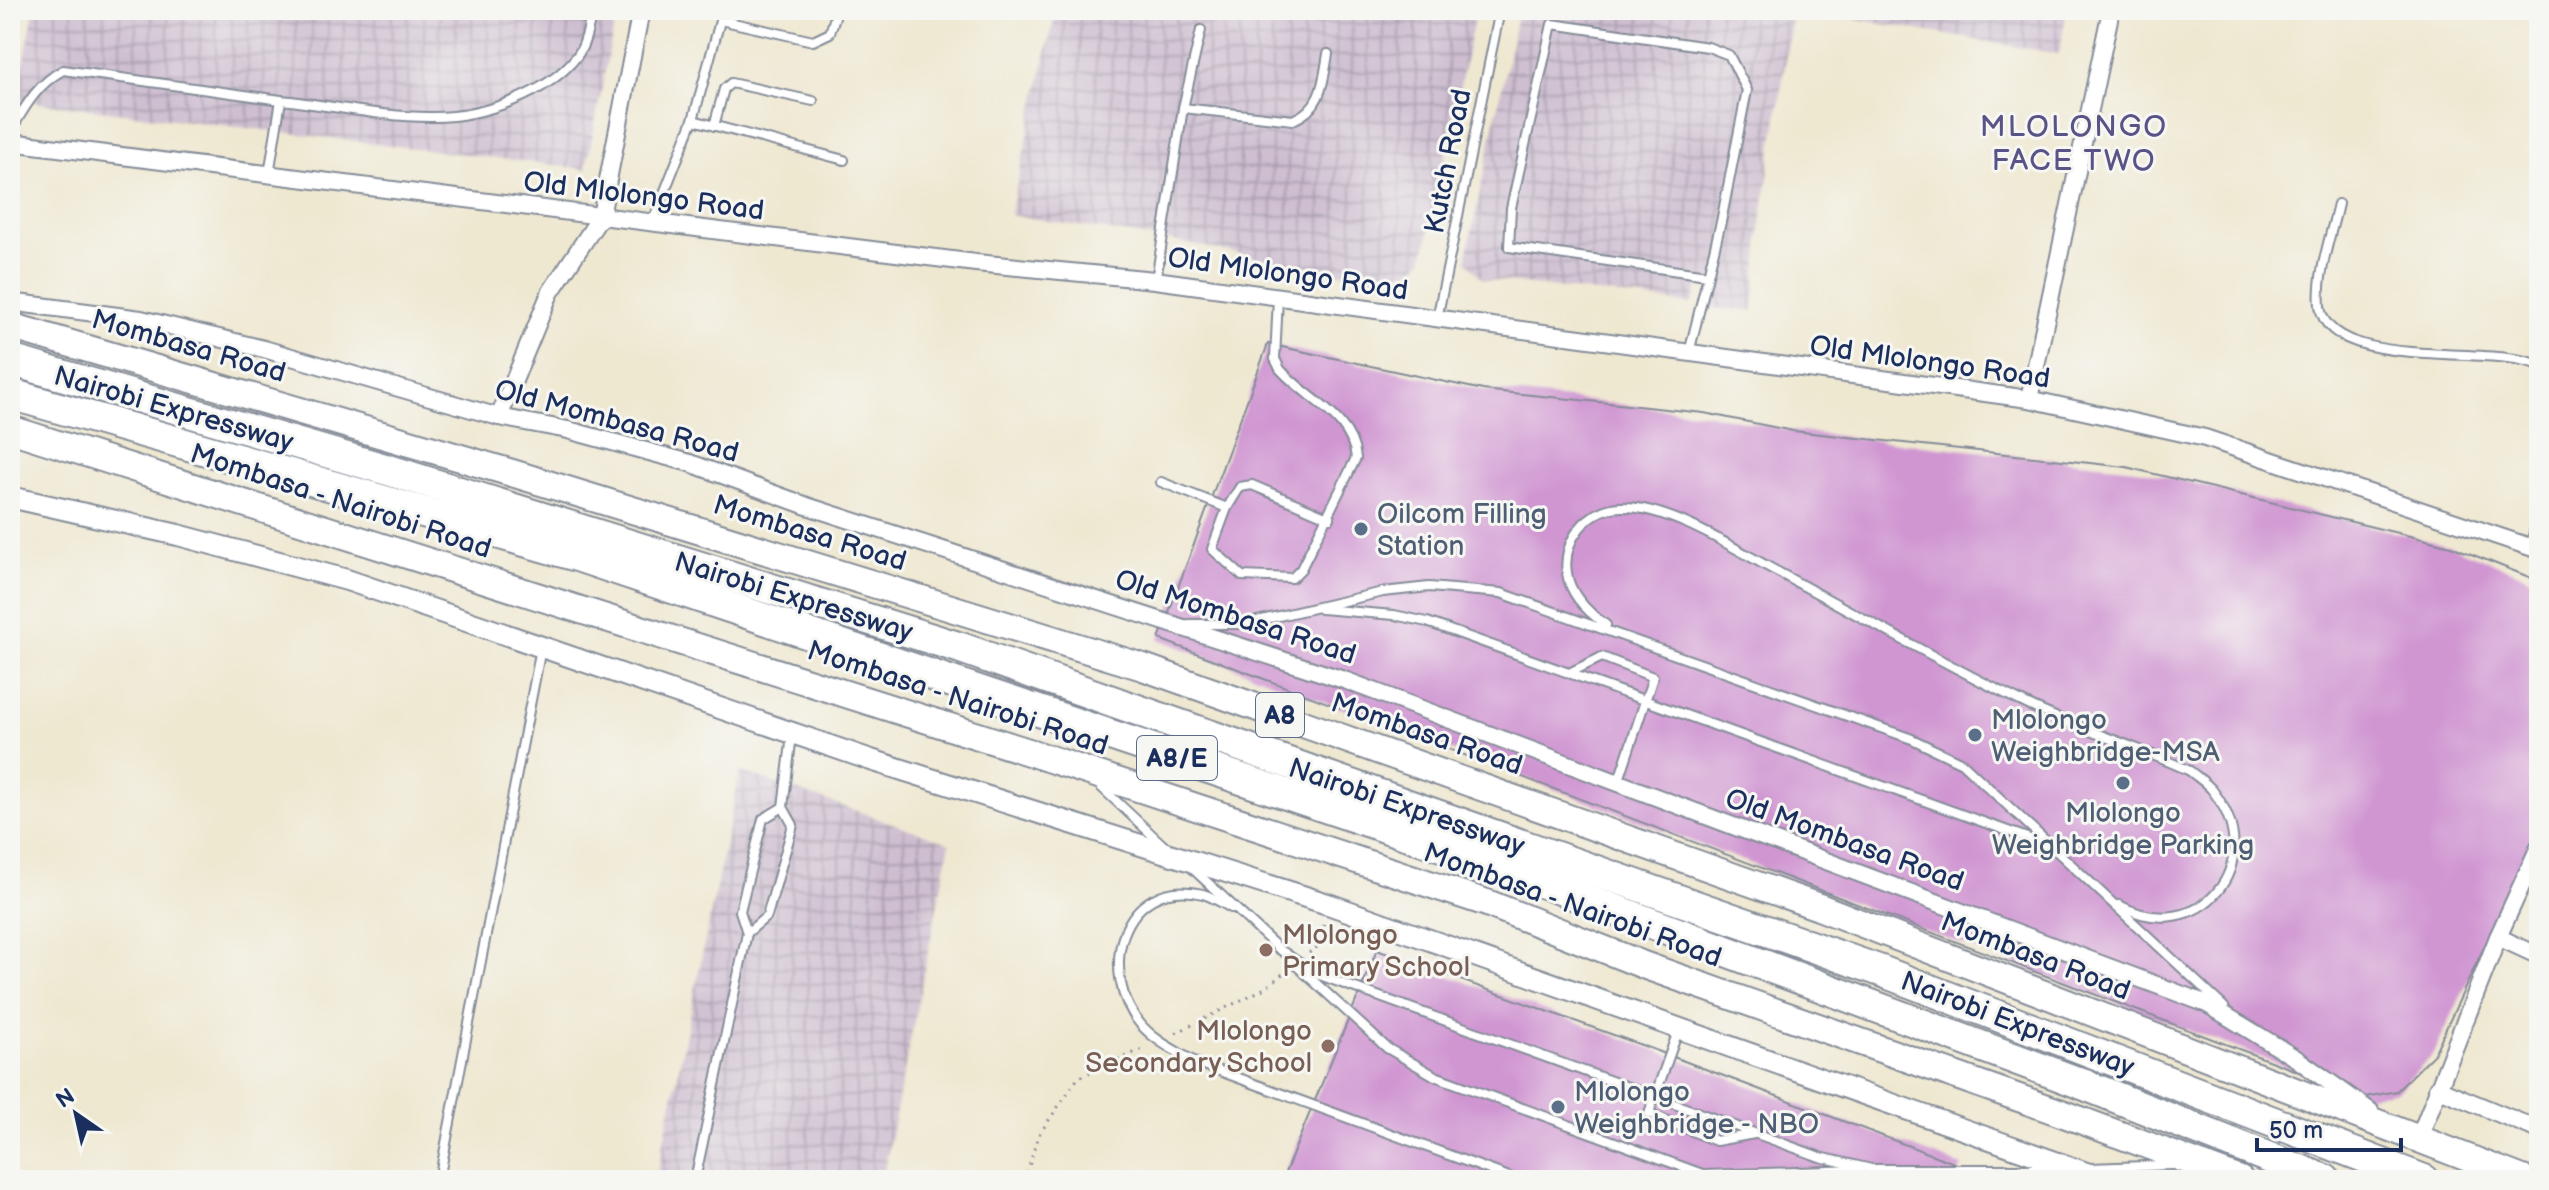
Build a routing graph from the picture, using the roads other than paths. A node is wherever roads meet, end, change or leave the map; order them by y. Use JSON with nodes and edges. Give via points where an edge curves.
{"nodes":[{"id":1,"x":592,"y":10,"type":"edge"},
{"id":2,"x":641,"y":10,"type":"edge"},
{"id":3,"x":723,"y":10,"type":"edge"},
{"id":4,"x":837,"y":10,"type":"edge"},
{"id":5,"x":1500,"y":10,"type":"edge"},
{"id":6,"x":2111,"y":10,"type":"edge"},
{"id":7,"x":720,"y":20,"type":"junction"},
{"id":8,"x":1201,"y":30,"type":"dead end"},
{"id":9,"x":1328,"y":54,"type":"dead end"},
{"id":10,"x":281,"y":100,"type":"junction"},
{"id":11,"x":813,"y":101,"type":"dead end"},
{"id":12,"x":1183,"y":108,"type":"junction"},
{"id":13,"x":693,"y":120,"type":"junction"},
{"id":14,"x":714,"y":126,"type":"junction"},
{"id":15,"x":10,"y":132,"type":"edge"},
{"id":16,"x":10,"y":142,"type":"edge"},
{"id":17,"x":844,"y":160,"type":"dead end"},
{"id":18,"x":269,"y":174,"type":"junction"},
{"id":19,"x":2338,"y":204,"type":"dead end"},
{"id":20,"x":601,"y":216,"type":"junction"},
{"id":21,"x":653,"y":221,"type":"junction"},
{"id":22,"x":1707,"y":275,"type":"junction"},
{"id":23,"x":1155,"y":280,"type":"junction"},
{"id":24,"x":1278,"y":298,"type":"junction"},
{"id":25,"x":10,"y":302,"type":"edge"},
{"id":26,"x":1437,"y":320,"type":"junction"},
{"id":27,"x":10,"y":326,"type":"edge"},
{"id":28,"x":1689,"y":354,"type":"junction"},
{"id":29,"x":10,"y":360,"type":"edge"},
{"id":30,"x":2539,"y":365,"type":"edge"},
{"id":31,"x":10,"y":394,"type":"edge"},
{"id":32,"x":2029,"y":399,"type":"junction"},
{"id":33,"x":499,"y":417,"type":"junction"},
{"id":34,"x":10,"y":429,"type":"edge"},
{"id":35,"x":1161,"y":482,"type":"dead end"},
{"id":36,"x":10,"y":497,"type":"edge"},
{"id":37,"x":1227,"y":508,"type":"junction"},
{"id":38,"x":2539,"y":509,"type":"edge"},
{"id":39,"x":1330,"y":518,"type":"junction"},
{"id":40,"x":2535,"y":549,"type":"edge"},
{"id":41,"x":1312,"y":609,"type":"junction"},
{"id":42,"x":1176,"y":624,"type":"junction"},
{"id":43,"x":1616,"y":632,"type":"junction"},
{"id":44,"x":541,"y":648,"type":"junction"},
{"id":45,"x":1569,"y":673,"type":"junction"},
{"id":46,"x":1647,"y":701,"type":"junction"},
{"id":47,"x":792,"y":733,"type":"junction"},
{"id":48,"x":1035,"y":754,"type":"junction"},
{"id":49,"x":1618,"y":784,"type":"junction"},
{"id":50,"x":783,"y":807,"type":"junction"},
{"id":51,"x":2050,"y":846,"type":"junction"},
{"id":52,"x":2539,"y":847,"type":"edge"},
{"id":53,"x":1170,"y":852,"type":"junction"},
{"id":54,"x":2105,"y":897,"type":"junction"},
{"id":55,"x":1242,"y":914,"type":"junction"},
{"id":56,"x":747,"y":933,"type":"junction"},
{"id":57,"x":2498,"y":937,"type":"junction"},
{"id":58,"x":1279,"y":949,"type":"junction"},
{"id":59,"x":2539,"y":956,"type":"edge"},
{"id":60,"x":2238,"y":1020,"type":"junction"},
{"id":61,"x":1679,"y":1026,"type":"junction"},
{"id":62,"x":2437,"y":1088,"type":"junction"},
{"id":63,"x":1654,"y":1097,"type":"junction"},
{"id":64,"x":2392,"y":1126,"type":"junction"},
{"id":65,"x":2539,"y":1130,"type":"edge"},
{"id":66,"x":1756,"y":1134,"type":"junction"},
{"id":67,"x":2419,"y":1138,"type":"junction"},
{"id":68,"x":2073,"y":1168,"type":"junction"},
{"id":69,"x":1871,"y":1169,"type":"junction"},
{"id":70,"x":1705,"y":1175,"type":"junction"},
{"id":71,"x":2234,"y":1178,"type":"edge"},
{"id":72,"x":439,"y":1180,"type":"edge"},
{"id":73,"x":695,"y":1180,"type":"edge"},
{"id":74,"x":1517,"y":1180,"type":"edge"},
{"id":75,"x":1716,"y":1180,"type":"edge"},
{"id":76,"x":2106,"y":1180,"type":"edge"},
{"id":77,"x":2325,"y":1180,"type":"edge"},
{"id":78,"x":2424,"y":1180,"type":"edge"},
{"id":79,"x":2525,"y":1180,"type":"edge"}],
"edges":[{"from":1,"to":10,"type":"lane","via":[[579,54],[566,67],[517,98],[479,110],[434,118]]},
{"from":2,"to":20,"type":"street"},
{"from":3,"to":7,"type":"lane"},
{"from":4,"to":7,"type":"lane","via":[[830,33],[813,41]]},
{"from":5,"to":26,"type":"lane","name":"Kutch Road"},
{"from":6,"to":32,"type":"street"},
{"from":7,"to":13,"type":"lane"},
{"from":8,"to":12,"type":"lane"},
{"from":9,"to":12,"type":"lane","via":[[1321,93],[1309,113],[1293,120]]},
{"from":10,"to":15,"type":"lane","via":[[63,70],[33,94]]},
{"from":10,"to":18,"type":"lane"},
{"from":11,"to":14,"type":"lane","via":[[731,83],[724,89]]},
{"from":12,"to":23,"type":"lane"},
{"from":13,"to":14,"type":"lane"},
{"from":13,"to":21,"type":"lane"},
{"from":14,"to":17,"type":"lane"},
{"from":16,"to":18,"type":"street","name":"Old Mlolongo Road"},
{"from":18,"to":20,"type":"street","name":"Old Mlolongo Road"},
{"from":19,"to":30,"type":"lane","via":[[2320,283],[2320,310],[2332,329],[2366,347]]},
{"from":20,"to":21,"type":"street","name":"Old Mlolongo Road"},
{"from":20,"to":33,"type":"street","via":[[550,293]]},
{"from":21,"to":23,"type":"street","name":"Old Mlolongo Road","via":[[976,263]]},
{"from":22,"to":22,"type":"lane","via":[[1747,90],[1729,55],[1708,47],[1552,24],[1511,208],[1509,247]]},
{"from":22,"to":28,"type":"lane"},
{"from":23,"to":24,"type":"street","name":"Old Mlolongo Road"},
{"from":24,"to":26,"type":"street","name":"Old Mlolongo Road"},
{"from":24,"to":39,"type":"lane","via":[[1275,359],[1280,369],[1334,416],[1355,450],[1354,469]]},
{"from":25,"to":33,"type":"street","name":"Old Mombasa Road","via":[[141,319]]},
{"from":26,"to":28,"type":"street","name":"Old Mlolongo Road"},
{"from":27,"to":64,"type":"highway","name":"Mombasa Road","number":"A8","via":[[1143,667],[1819,907]]},
{"from":28,"to":32,"type":"street","name":"Old Mlolongo Road"},
{"from":29,"to":78,"type":"highway","name":"Nairobi Expressway","number":"A8/E","via":[[395,472],[961,648],[1881,971]]},
{"from":31,"to":77,"type":"highway","name":"Nairobi Expressway","number":"A8/E","via":[[577,556],[1462,853]]},
{"from":32,"to":40,"type":"street","name":"Old Mlolongo Road","via":[[2205,438]]},
{"from":33,"to":42,"type":"street","name":"Old Mombasa Road","via":[[690,463],[807,506]]},
{"from":34,"to":48,"type":"highway","name":"Mombasa - Nairobi Road"},
{"from":35,"to":37,"type":"lane"},
{"from":36,"to":44,"type":"street","via":[[347,580]]},
{"from":37,"to":39,"type":"lane","via":[[1240,487],[1252,485]]},
{"from":37,"to":39,"type":"lane","via":[[1212,549],[1247,578],[1297,575]]},
{"from":38,"to":40,"type":"lane"},
{"from":41,"to":42,"type":"lane","via":[[1244,624]]},
{"from":41,"to":43,"type":"lane","via":[[1383,592],[1466,588],[1501,593]]},
{"from":41,"to":45,"type":"lane","via":[[1427,622]]},
{"from":42,"to":49,"type":"street","name":"Old Mombasa Road","via":[[1347,681]]},
{"from":43,"to":51,"type":"lane","via":[[1942,751],[1962,763]]},
{"from":43,"to":54,"type":"lane","via":[[1572,589],[1566,560],[1570,543],[1596,513],[1619,506],[1645,509],[1704,533],[2024,703],[2190,771],[2213,790],[2228,815],[2233,839],[2233,867],[2224,886],[2196,908],[2158,918],[2134,913]]},
{"from":44,"to":47,"type":"street"},
{"from":44,"to":72,"type":"lane"},
{"from":45,"to":46,"type":"lane"},
{"from":45,"to":46,"type":"lane","via":[[1602,657],[1653,677]]},
{"from":46,"to":49,"type":"lane"},
{"from":46,"to":51,"type":"lane"},
{"from":47,"to":50,"type":"lane"},
{"from":47,"to":53,"type":"street"},
{"from":48,"to":53,"type":"lane","via":[[1079,769]]},
{"from":48,"to":71,"type":"highway","name":"Mombasa - Nairobi Road","via":[[1487,903],[1646,966]]},
{"from":49,"to":60,"type":"street","name":"Old Mombasa Road","via":[[2163,987]]},
{"from":50,"to":56,"type":"lane","via":[[763,819],[740,911]]},
{"from":50,"to":56,"type":"lane","via":[[793,825],[767,916]]},
{"from":51,"to":54,"type":"lane"},
{"from":52,"to":57,"type":"street"},
{"from":53,"to":55,"type":"lane"},
{"from":53,"to":61,"type":"street"},
{"from":54,"to":60,"type":"lane"},
{"from":55,"to":58,"type":"lane"},
{"from":55,"to":74,"type":"lane","via":[[1206,895],[1186,892],[1169,894],[1136,914],[1124,932],[1117,963],[1124,999],[1143,1027],[1195,1062]]},
{"from":56,"to":73,"type":"lane"},
{"from":57,"to":59,"type":"street"},
{"from":57,"to":62,"type":"street"},
{"from":58,"to":63,"type":"lane","via":[[1314,973]]},
{"from":58,"to":70,"type":"lane","via":[[1387,1048],[1435,1076]]},
{"from":60,"to":64,"type":"street","name":"Old Mombasa Road"},
{"from":61,"to":63,"type":"lane"},
{"from":61,"to":68,"type":"street"},
{"from":62,"to":65,"type":"street"},
{"from":62,"to":67,"type":"street"},
{"from":63,"to":66,"type":"lane"},
{"from":63,"to":66,"type":"lane","via":[[1649,1113],[1716,1141]]},
{"from":64,"to":67,"type":"highway","name":"Mombasa Road","number":"A8"},
{"from":66,"to":69,"type":"lane"},
{"from":67,"to":79,"type":"highway","name":"Mombasa Road","number":"A8"},
{"from":68,"to":69,"type":"lane"},
{"from":68,"to":71,"type":"lane","via":[[2167,1165]]},
{"from":68,"to":76,"type":"street"},
{"from":69,"to":70,"type":"lane"},
{"from":70,"to":75,"type":"lane"}]}
